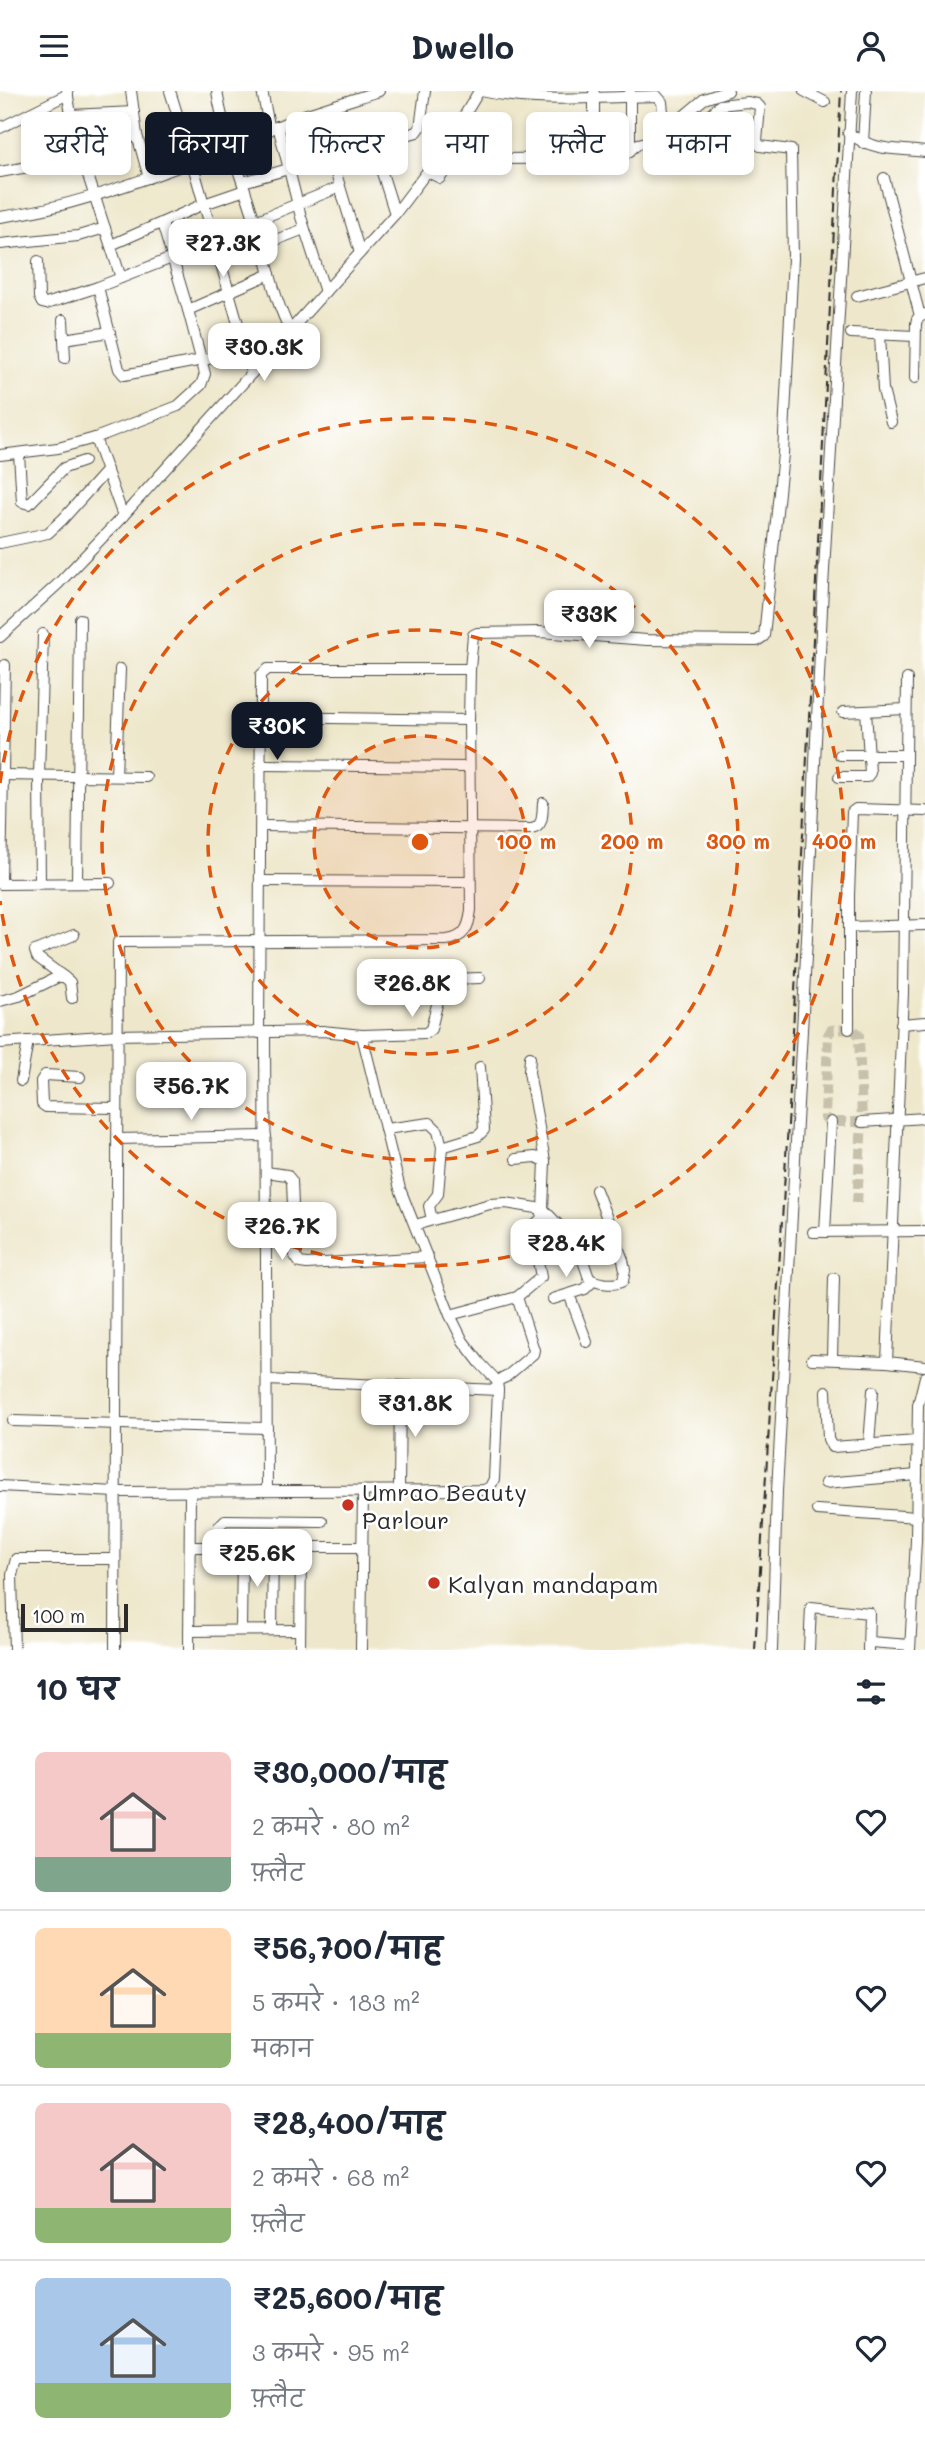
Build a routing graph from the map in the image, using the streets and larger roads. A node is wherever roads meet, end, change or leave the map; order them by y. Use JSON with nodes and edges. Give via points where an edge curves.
{"nodes":[{"id":1,"x":131,"y":91,"type":"edge"},
{"id":2,"x":170,"y":91,"type":"edge"},
{"id":3,"x":217,"y":91,"type":"edge"},
{"id":4,"x":262,"y":91,"type":"edge"},
{"id":5,"x":379,"y":91,"type":"edge"},
{"id":6,"x":425,"y":91,"type":"edge"},
{"id":7,"x":480,"y":91,"type":"edge"},
{"id":8,"x":728,"y":91,"type":"edge"},
{"id":9,"x":804,"y":91,"type":"edge"},
{"id":10,"x":852,"y":91,"type":"edge"},
{"id":11,"x":867,"y":91,"type":"edge"},
{"id":12,"x":67,"y":92,"type":"edge"},
{"id":13,"x":594,"y":94,"type":"edge"},
{"id":14,"x":629,"y":94,"type":"edge"},
{"id":15,"x":825,"y":102,"type":"dead end"},
{"id":16,"x":70,"y":112,"type":"edge"},
{"id":17,"x":131,"y":112,"type":"edge"},
{"id":18,"x":134,"y":112,"type":"junction"},
{"id":19,"x":177,"y":112,"type":"edge"},
{"id":20,"x":222,"y":112,"type":"edge"},
{"id":21,"x":468,"y":112,"type":"edge"},
{"id":22,"x":594,"y":112,"type":"edge"},
{"id":23,"x":0,"y":128,"type":"edge"},
{"id":24,"x":274,"y":128,"type":"junction"},
{"id":25,"x":848,"y":133,"type":"junction"},
{"id":26,"x":408,"y":134,"type":"edge"},
{"id":27,"x":137,"y":135,"type":"junction"},
{"id":28,"x":131,"y":137,"type":"edge"},
{"id":29,"x":863,"y":143,"type":"junction"},
{"id":30,"x":630,"y":151,"type":"joint"},
{"id":31,"x":925,"y":152,"type":"edge"},
{"id":32,"x":286,"y":161,"type":"edge"},
{"id":33,"x":21,"y":169,"type":"edge"},
{"id":34,"x":286,"y":170,"type":"edge"},
{"id":35,"x":0,"y":172,"type":"edge"},
{"id":36,"x":88,"y":175,"type":"edge"},
{"id":37,"x":157,"y":175,"type":"edge"},
{"id":38,"x":196,"y":175,"type":"edge"},
{"id":39,"x":240,"y":175,"type":"edge"},
{"id":40,"x":290,"y":175,"type":"edge"},
{"id":41,"x":336,"y":175,"type":"edge"},
{"id":42,"x":383,"y":175,"type":"edge"},
{"id":43,"x":426,"y":175,"type":"edge"},
{"id":44,"x":149,"y":178,"type":"junction"},
{"id":45,"x":884,"y":178,"type":"dead end"},
{"id":46,"x":244,"y":186,"type":"junction"},
{"id":47,"x":340,"y":187,"type":"junction"},
{"id":48,"x":95,"y":197,"type":"junction"},
{"id":49,"x":204,"y":204,"type":"junction"},
{"id":50,"x":297,"y":204,"type":"junction"},
{"id":51,"x":396,"y":214,"type":"junction"},
{"id":52,"x":0,"y":217,"type":"edge"},
{"id":53,"x":162,"y":223,"type":"junction"},
{"id":54,"x":256,"y":223,"type":"junction"},
{"id":55,"x":105,"y":228,"type":"junction"},
{"id":56,"x":304,"y":229,"type":"junction"},
{"id":57,"x":214,"y":240,"type":"junction"},
{"id":58,"x":0,"y":244,"type":"edge"},
{"id":59,"x":111,"y":245,"type":"junction"},
{"id":60,"x":263,"y":245,"type":"junction"},
{"id":61,"x":360,"y":253,"type":"junction"},
{"id":62,"x":173,"y":257,"type":"junction"},
{"id":63,"x":38,"y":261,"type":"dead end"},
{"id":64,"x":270,"y":274,"type":"junction"},
{"id":65,"x":121,"y":278,"type":"junction"},
{"id":66,"x":925,"y":278,"type":"edge"},
{"id":67,"x":911,"y":282,"type":"junction"},
{"id":68,"x":98,"y":287,"type":"junction"},
{"id":69,"x":325,"y":292,"type":"junction"},
{"id":70,"x":229,"y":293,"type":"junction"},
{"id":71,"x":857,"y":296,"type":"dead end"},
{"id":72,"x":188,"y":310,"type":"junction"},
{"id":73,"x":923,"y":315,"type":"edge"},
{"id":74,"x":63,"y":320,"type":"dead end"},
{"id":75,"x":110,"y":332,"type":"junction"},
{"id":76,"x":290,"y":332,"type":"junction"},
{"id":77,"x":851,"y":333,"type":"dead end"},
{"id":78,"x":880,"y":335,"type":"junction"},
{"id":79,"x":915,"y":336,"type":"junction"},
{"id":80,"x":64,"y":339,"type":"junction"},
{"id":81,"x":246,"y":347,"type":"junction"},
{"id":82,"x":65,"y":358,"type":"dead end"},
{"id":83,"x":201,"y":360,"type":"junction"},
{"id":84,"x":252,"y":373,"type":"junction"},
{"id":85,"x":915,"y":378,"type":"dead end"},
{"id":86,"x":891,"y":422,"type":"dead end"},
{"id":87,"x":95,"y":437,"type":"junction"},
{"id":88,"x":19,"y":454,"type":"junction"},
{"id":89,"x":0,"y":455,"type":"edge"},
{"id":90,"x":84,"y":461,"type":"dead end"},
{"id":91,"x":107,"y":470,"type":"junction"},
{"id":92,"x":123,"y":516,"type":"junction"},
{"id":93,"x":0,"y":543,"type":"edge"},
{"id":94,"x":80,"y":619,"type":"dead end"},
{"id":95,"x":43,"y":635,"type":"dead end"},
{"id":96,"x":0,"y":636,"type":"edge"},
{"id":97,"x":5,"y":665,"type":"dead end"},
{"id":98,"x":120,"y":669,"type":"dead end"},
{"id":99,"x":470,"y":669,"type":"junction"},
{"id":100,"x":906,"y":679,"type":"dead end"},
{"id":101,"x":906,"y":709,"type":"junction"},
{"id":102,"x":866,"y":711,"type":"junction"},
{"id":103,"x":843,"y":712,"type":"dead end"},
{"id":104,"x":261,"y":717,"type":"junction"},
{"id":105,"x":469,"y":720,"type":"junction"},
{"id":106,"x":840,"y":755,"type":"dead end"},
{"id":107,"x":869,"y":755,"type":"junction"},
{"id":108,"x":905,"y":755,"type":"junction"},
{"id":109,"x":261,"y":765,"type":"junction"},
{"id":110,"x":469,"y":767,"type":"junction"},
{"id":111,"x":2,"y":775,"type":"edge"},
{"id":112,"x":39,"y":776,"type":"junction"},
{"id":113,"x":78,"y":776,"type":"junction"},
{"id":114,"x":116,"y":776,"type":"junction"},
{"id":115,"x":146,"y":777,"type":"dead end"},
{"id":116,"x":839,"y":777,"type":"dead end"},
{"id":117,"x":542,"y":803,"type":"dead end"},
{"id":118,"x":905,"y":811,"type":"junction"},
{"id":119,"x":925,"y":811,"type":"edge"},
{"id":120,"x":261,"y":826,"type":"junction"},
{"id":121,"x":469,"y":826,"type":"junction"},
{"id":122,"x":260,"y":881,"type":"junction"},
{"id":123,"x":470,"y":882,"type":"junction"},
{"id":124,"x":1,"y":883,"type":"edge"},
{"id":125,"x":40,"y":883,"type":"junction"},
{"id":126,"x":77,"y":883,"type":"junction"},
{"id":127,"x":110,"y":883,"type":"dead end"},
{"id":128,"x":904,"y":925,"type":"junction"},
{"id":129,"x":925,"y":925,"type":"edge"},
{"id":130,"x":849,"y":927,"type":"junction"},
{"id":131,"x":74,"y":935,"type":"dead end"},
{"id":132,"x":259,"y":941,"type":"junction"},
{"id":133,"x":64,"y":977,"type":"junction"},
{"id":134,"x":480,"y":978,"type":"dead end"},
{"id":135,"x":443,"y":980,"type":"junction"},
{"id":136,"x":422,"y":981,"type":"dead end"},
{"id":137,"x":72,"y":999,"type":"dead end"},
{"id":138,"x":0,"y":1001,"type":"edge"},
{"id":139,"x":925,"y":1022,"type":"edge"},
{"id":140,"x":901,"y":1024,"type":"junction"},
{"id":141,"x":849,"y":1029,"type":"dead end"},
{"id":142,"x":262,"y":1033,"type":"junction"},
{"id":143,"x":117,"y":1035,"type":"junction"},
{"id":144,"x":362,"y":1035,"type":"junction"},
{"id":145,"x":28,"y":1041,"type":"junction"},
{"id":146,"x":0,"y":1043,"type":"edge"},
{"id":147,"x":530,"y":1057,"type":"dead end"},
{"id":148,"x":480,"y":1067,"type":"dead end"},
{"id":149,"x":80,"y":1077,"type":"dead end"},
{"id":150,"x":21,"y":1081,"type":"dead end"},
{"id":151,"x":117,"y":1108,"type":"junction"},
{"id":152,"x":925,"y":1118,"type":"edge"},
{"id":153,"x":897,"y":1120,"type":"junction"},
{"id":154,"x":831,"y":1122,"type":"dead end"},
{"id":155,"x":862,"y":1122,"type":"tunnel mouth"},
{"id":156,"x":385,"y":1129,"type":"junction"},
{"id":157,"x":266,"y":1136,"type":"junction"},
{"id":158,"x":117,"y":1139,"type":"junction"},
{"id":159,"x":442,"y":1147,"type":"junction"},
{"id":160,"x":516,"y":1159,"type":"dead end"},
{"id":161,"x":545,"y":1161,"type":"junction"},
{"id":162,"x":266,"y":1172,"type":"junction"},
{"id":163,"x":596,"y":1190,"type":"dead end"},
{"id":164,"x":544,"y":1209,"type":"junction"},
{"id":165,"x":432,"y":1220,"type":"junction"},
{"id":166,"x":415,"y":1225,"type":"junction"},
{"id":167,"x":925,"y":1231,"type":"edge"},
{"id":168,"x":893,"y":1232,"type":"junction"},
{"id":169,"x":428,"y":1257,"type":"junction"},
{"id":170,"x":834,"y":1278,"type":"dead end"},
{"id":171,"x":593,"y":1281,"type":"junction"},
{"id":172,"x":569,"y":1294,"type":"junction"},
{"id":173,"x":517,"y":1297,"type":"junction"},
{"id":174,"x":553,"y":1299,"type":"dead end"},
{"id":175,"x":450,"y":1315,"type":"junction"},
{"id":176,"x":587,"y":1342,"type":"dead end"},
{"id":177,"x":812,"y":1359,"type":"dead end"},
{"id":178,"x":832,"y":1359,"type":"junction"},
{"id":179,"x":887,"y":1362,"type":"junction"},
{"id":180,"x":925,"y":1366,"type":"edge"},
{"id":181,"x":925,"y":1377,"type":"edge"},
{"id":182,"x":267,"y":1380,"type":"junction"},
{"id":183,"x":400,"y":1385,"type":"junction"},
{"id":184,"x":498,"y":1385,"type":"junction"},
{"id":185,"x":826,"y":1391,"type":"dead end"},
{"id":186,"x":873,"y":1391,"type":"dead end"},
{"id":187,"x":923,"y":1394,"type":"edge"},
{"id":188,"x":13,"y":1421,"type":"dead end"},
{"id":189,"x":116,"y":1425,"type":"junction"},
{"id":190,"x":267,"y":1428,"type":"junction"},
{"id":191,"x":917,"y":1441,"type":"junction"},
{"id":192,"x":869,"y":1445,"type":"junction"},
{"id":193,"x":917,"y":1475,"type":"junction"},
{"id":194,"x":825,"y":1483,"type":"dead end"},
{"id":195,"x":0,"y":1486,"type":"edge"},
{"id":196,"x":190,"y":1491,"type":"junction"},
{"id":197,"x":267,"y":1491,"type":"junction"},
{"id":198,"x":116,"y":1492,"type":"junction"},
{"id":199,"x":363,"y":1492,"type":"junction"},
{"id":200,"x":399,"y":1492,"type":"junction"},
{"id":201,"x":817,"y":1510,"type":"dead end"},
{"id":202,"x":916,"y":1517,"type":"junction"},
{"id":203,"x":322,"y":1521,"type":"dead end"},
{"id":204,"x":921,"y":1541,"type":"edge"},
{"id":205,"x":190,"y":1547,"type":"junction"},
{"id":206,"x":220,"y":1547,"type":"junction"},
{"id":207,"x":242,"y":1547,"type":"junction"},
{"id":208,"x":274,"y":1547,"type":"junction"},
{"id":209,"x":302,"y":1547,"type":"junction"},
{"id":210,"x":362,"y":1547,"type":"junction"},
{"id":211,"x":115,"y":1559,"type":"junction"},
{"id":212,"x":912,"y":1612,"type":"junction"},
{"id":213,"x":925,"y":1612,"type":"edge"},
{"id":214,"x":189,"y":1630,"type":"junction"},
{"id":215,"x":241,"y":1630,"type":"junction"},
{"id":216,"x":272,"y":1630,"type":"junction"},
{"id":217,"x":300,"y":1630,"type":"junction"},
{"id":218,"x":869,"y":1646,"type":"edge"},
{"id":219,"x":910,"y":1647,"type":"edge"},
{"id":220,"x":14,"y":1650,"type":"edge"},
{"id":221,"x":115,"y":1650,"type":"edge"},
{"id":222,"x":189,"y":1650,"type":"edge"},
{"id":223,"x":300,"y":1650,"type":"edge"},
{"id":224,"x":361,"y":1650,"type":"edge"},
{"id":225,"x":772,"y":1650,"type":"edge"},
{"id":226,"x":809,"y":1650,"type":"edge"}],
"edges":[{"from":1,"to":18,"type":"street"},
{"from":2,"to":19,"type":"street"},
{"from":3,"to":20,"type":"street"},
{"from":4,"to":24,"type":"street"},
{"from":5,"to":24,"type":"street"},
{"from":6,"to":26,"type":"street","via":[[420,128]]},
{"from":7,"to":13,"type":"street","via":[[517,98]]},
{"from":7,"to":21,"type":"street"},
{"from":8,"to":14,"type":"street","via":[[704,99],[674,124],[664,122],[660,97]]},
{"from":9,"to":15,"type":"street"},
{"from":10,"to":25,"type":"street"},
{"from":11,"to":29,"type":"street"},
{"from":12,"to":16,"type":"street"},
{"from":12,"to":23,"type":"street"},
{"from":13,"to":14,"type":"street"},
{"from":13,"to":22,"type":"street"},
{"from":14,"to":30,"type":"street"},
{"from":17,"to":18,"type":"street"},
{"from":18,"to":27,"type":"street"},
{"from":24,"to":32,"type":"street"},
{"from":25,"to":29,"type":"street"},
{"from":25,"to":225,"type":"street"},
{"from":27,"to":28,"type":"street"},
{"from":27,"to":44,"type":"street"},
{"from":29,"to":31,"type":"street"},
{"from":30,"to":99,"type":"street","via":[[650,140],[692,132],[720,105],[747,102],[760,107],[760,146],[792,153],[793,258],[783,454],[765,632],[757,641],[477,632],[471,638]]},
{"from":33,"to":35,"type":"street"},
{"from":34,"to":46,"type":"street"},
{"from":36,"to":48,"type":"street"},
{"from":37,"to":44,"type":"street"},
{"from":38,"to":49,"type":"street"},
{"from":39,"to":46,"type":"street"},
{"from":40,"to":50,"type":"street"},
{"from":41,"to":47,"type":"street"},
{"from":42,"to":51,"type":"street"},
{"from":43,"to":51,"type":"street"},
{"from":44,"to":48,"type":"street"},
{"from":45,"to":67,"type":"street"},
{"from":46,"to":49,"type":"street"},
{"from":46,"to":54,"type":"street"},
{"from":47,"to":50,"type":"street"},
{"from":47,"to":61,"type":"street"},
{"from":48,"to":52,"type":"street"},
{"from":48,"to":55,"type":"street"},
{"from":49,"to":53,"type":"street"},
{"from":49,"to":57,"type":"street"},
{"from":50,"to":54,"type":"street"},
{"from":50,"to":56,"type":"street"},
{"from":51,"to":61,"type":"street"},
{"from":53,"to":59,"type":"street"},
{"from":53,"to":62,"type":"street"},
{"from":54,"to":57,"type":"street"},
{"from":54,"to":60,"type":"street"},
{"from":55,"to":58,"type":"street","via":[[78,236]]},
{"from":55,"to":59,"type":"street"},
{"from":56,"to":60,"type":"street"},
{"from":56,"to":69,"type":"street"},
{"from":57,"to":62,"type":"street"},
{"from":57,"to":70,"type":"street"},
{"from":59,"to":65,"type":"street"},
{"from":60,"to":64,"type":"street"},
{"from":61,"to":69,"type":"street"},
{"from":62,"to":65,"type":"street"},
{"from":62,"to":72,"type":"street"},
{"from":63,"to":68,"type":"street","via":[[42,303]]},
{"from":64,"to":70,"type":"street"},
{"from":64,"to":76,"type":"street"},
{"from":65,"to":68,"type":"street"},
{"from":66,"to":67,"type":"street"},
{"from":67,"to":71,"type":"street"},
{"from":67,"to":73,"type":"street"},
{"from":68,"to":75,"type":"street"},
{"from":69,"to":76,"type":"street"},
{"from":70,"to":72,"type":"street"},
{"from":70,"to":81,"type":"street"},
{"from":72,"to":83,"type":"street"},
{"from":73,"to":79,"type":"street"},
{"from":74,"to":80,"type":"street"},
{"from":75,"to":80,"type":"street"},
{"from":75,"to":83,"type":"street","via":[[124,376]]},
{"from":76,"to":84,"type":"street"},
{"from":77,"to":78,"type":"street"},
{"from":78,"to":79,"type":"street"},
{"from":78,"to":86,"type":"street","via":[[883,390]]},
{"from":79,"to":85,"type":"street"},
{"from":80,"to":82,"type":"street"},
{"from":81,"to":83,"type":"street"},
{"from":81,"to":84,"type":"street"},
{"from":83,"to":87,"type":"street","via":[[204,380],[183,403]]},
{"from":84,"to":92,"type":"street"},
{"from":87,"to":88,"type":"street"},
{"from":87,"to":91,"type":"street"},
{"from":88,"to":89,"type":"street"},
{"from":88,"to":90,"type":"street","via":[[22,502],[29,504],[64,468]]},
{"from":91,"to":92,"type":"street"},
{"from":91,"to":93,"type":"street","via":[[48,533]]},
{"from":92,"to":96,"type":"street"},
{"from":94,"to":113,"type":"street"},
{"from":95,"to":112,"type":"street"},
{"from":97,"to":111,"type":"street"},
{"from":98,"to":114,"type":"street"},
{"from":99,"to":104,"type":"street","via":[[268,669],[261,675]]},
{"from":99,"to":105,"type":"street"},
{"from":100,"to":101,"type":"street"},
{"from":101,"to":102,"type":"street"},
{"from":101,"to":108,"type":"street"},
{"from":102,"to":103,"type":"street"},
{"from":102,"to":107,"type":"street"},
{"from":104,"to":105,"type":"street"},
{"from":104,"to":109,"type":"street"},
{"from":105,"to":110,"type":"street"},
{"from":106,"to":107,"type":"street"},
{"from":107,"to":108,"type":"street"},
{"from":107,"to":116,"type":"street","via":[[869,776]]},
{"from":108,"to":118,"type":"street"},
{"from":109,"to":110,"type":"street"},
{"from":109,"to":120,"type":"street"},
{"from":110,"to":121,"type":"street"},
{"from":111,"to":112,"type":"street"},
{"from":111,"to":124,"type":"street"},
{"from":112,"to":113,"type":"street"},
{"from":112,"to":125,"type":"street"},
{"from":113,"to":114,"type":"street"},
{"from":113,"to":126,"type":"street"},
{"from":114,"to":115,"type":"street"},
{"from":117,"to":121,"type":"street","via":[[536,828]]},
{"from":118,"to":119,"type":"street"},
{"from":118,"to":128,"type":"street"},
{"from":118,"to":130,"type":"street","via":[[852,812]]},
{"from":120,"to":121,"type":"street"},
{"from":120,"to":122,"type":"street"},
{"from":121,"to":123,"type":"street"},
{"from":122,"to":123,"type":"street"},
{"from":122,"to":132,"type":"street"},
{"from":123,"to":132,"type":"street","via":[[470,923],[454,939]]},
{"from":124,"to":125,"type":"street"},
{"from":125,"to":126,"type":"street"},
{"from":126,"to":127,"type":"street"},
{"from":128,"to":129,"type":"street"},
{"from":128,"to":130,"type":"street"},
{"from":128,"to":140,"type":"street"},
{"from":130,"to":141,"type":"street"},
{"from":131,"to":133,"type":"street","via":[[35,951]]},
{"from":132,"to":142,"type":"street"},
{"from":132,"to":143,"type":"street","via":[[118,942]]},
{"from":133,"to":137,"type":"street","via":[[70,982]]},
{"from":133,"to":138,"type":"street"},
{"from":134,"to":135,"type":"street"},
{"from":135,"to":136,"type":"street"},
{"from":135,"to":144,"type":"street","via":[[431,1029],[426,1033]]},
{"from":139,"to":140,"type":"street"},
{"from":140,"to":153,"type":"street"},
{"from":142,"to":143,"type":"street"},
{"from":142,"to":144,"type":"street"},
{"from":142,"to":157,"type":"street"},
{"from":143,"to":145,"type":"street"},
{"from":143,"to":151,"type":"street"},
{"from":144,"to":156,"type":"street"},
{"from":145,"to":146,"type":"street"},
{"from":145,"to":150,"type":"street"},
{"from":147,"to":161,"type":"street"},
{"from":148,"to":159,"type":"street","via":[[484,1130]]},
{"from":149,"to":151,"type":"street","via":[[45,1075],[42,1104]]},
{"from":151,"to":158,"type":"street"},
{"from":152,"to":153,"type":"street"},
{"from":153,"to":155,"type":"street"},
{"from":153,"to":168,"type":"street"},
{"from":154,"to":168,"type":"street","via":[[819,1232]]},
{"from":156,"to":159,"type":"street","via":[[430,1123],[438,1131]]},
{"from":156,"to":166,"type":"street","via":[[400,1189]]},
{"from":157,"to":158,"type":"street"},
{"from":157,"to":162,"type":"street"},
{"from":158,"to":189,"type":"street"},
{"from":159,"to":165,"type":"street","via":[[438,1194],[429,1206]]},
{"from":160,"to":161,"type":"street"},
{"from":161,"to":164,"type":"street"},
{"from":162,"to":169,"type":"street","via":[[287,1175],[292,1181],[295,1256],[300,1262]]},
{"from":162,"to":182,"type":"street"},
{"from":163,"to":171,"type":"street","via":[[625,1277],[620,1283]]},
{"from":164,"to":165,"type":"street","via":[[490,1204]]},
{"from":164,"to":171,"type":"street","via":[[573,1240]]},
{"from":164,"to":173,"type":"street","via":[[532,1227],[541,1277]]},
{"from":165,"to":166,"type":"street"},
{"from":166,"to":169,"type":"street"},
{"from":167,"to":168,"type":"street"},
{"from":168,"to":179,"type":"street"},
{"from":169,"to":175,"type":"street"},
{"from":170,"to":178,"type":"street"},
{"from":171,"to":172,"type":"street","via":[[586,1289]]},
{"from":172,"to":174,"type":"street"},
{"from":172,"to":176,"type":"street"},
{"from":173,"to":175,"type":"street"},
{"from":173,"to":184,"type":"street","via":[[534,1350]]},
{"from":175,"to":184,"type":"street","via":[[463,1341]]},
{"from":177,"to":178,"type":"street"},
{"from":178,"to":179,"type":"street"},
{"from":179,"to":180,"type":"street"},
{"from":181,"to":187,"type":"street"},
{"from":182,"to":183,"type":"street"},
{"from":182,"to":190,"type":"street"},
{"from":183,"to":184,"type":"street"},
{"from":183,"to":200,"type":"street"},
{"from":184,"to":200,"type":"street","via":[[490,1487]]},
{"from":185,"to":192,"type":"street","via":[[830,1444]]},
{"from":186,"to":192,"type":"street"},
{"from":187,"to":191,"type":"street","via":[[918,1405]]},
{"from":188,"to":189,"type":"street"},
{"from":189,"to":190,"type":"street"},
{"from":189,"to":198,"type":"street"},
{"from":190,"to":197,"type":"street"},
{"from":191,"to":192,"type":"street"},
{"from":191,"to":193,"type":"street"},
{"from":193,"to":194,"type":"street"},
{"from":193,"to":202,"type":"street"},
{"from":195,"to":198,"type":"street"},
{"from":196,"to":197,"type":"street"},
{"from":196,"to":198,"type":"street"},
{"from":196,"to":205,"type":"street"},
{"from":197,"to":199,"type":"street"},
{"from":198,"to":211,"type":"street"},
{"from":199,"to":200,"type":"street"},
{"from":199,"to":210,"type":"street"},
{"from":201,"to":202,"type":"street"},
{"from":202,"to":204,"type":"street"},
{"from":203,"to":206,"type":"street","via":[[225,1520],[219,1527]]},
{"from":204,"to":212,"type":"street"},
{"from":205,"to":206,"type":"street"},
{"from":205,"to":214,"type":"street"},
{"from":206,"to":207,"type":"street"},
{"from":207,"to":208,"type":"street"},
{"from":207,"to":215,"type":"street"},
{"from":208,"to":209,"type":"street"},
{"from":208,"to":216,"type":"street"},
{"from":209,"to":210,"type":"street"},
{"from":209,"to":217,"type":"street"},
{"from":210,"to":224,"type":"street"},
{"from":211,"to":220,"type":"street","via":[[16,1559]]},
{"from":211,"to":221,"type":"street"},
{"from":212,"to":213,"type":"street"},
{"from":212,"to":219,"type":"street"},
{"from":214,"to":215,"type":"street"},
{"from":214,"to":222,"type":"street"},
{"from":215,"to":216,"type":"street"},
{"from":216,"to":217,"type":"street"},
{"from":217,"to":223,"type":"street"},
{"from":218,"to":219,"type":"street"},
{"from":218,"to":226,"type":"street","via":[[869,1613],[811,1607]]}]}
